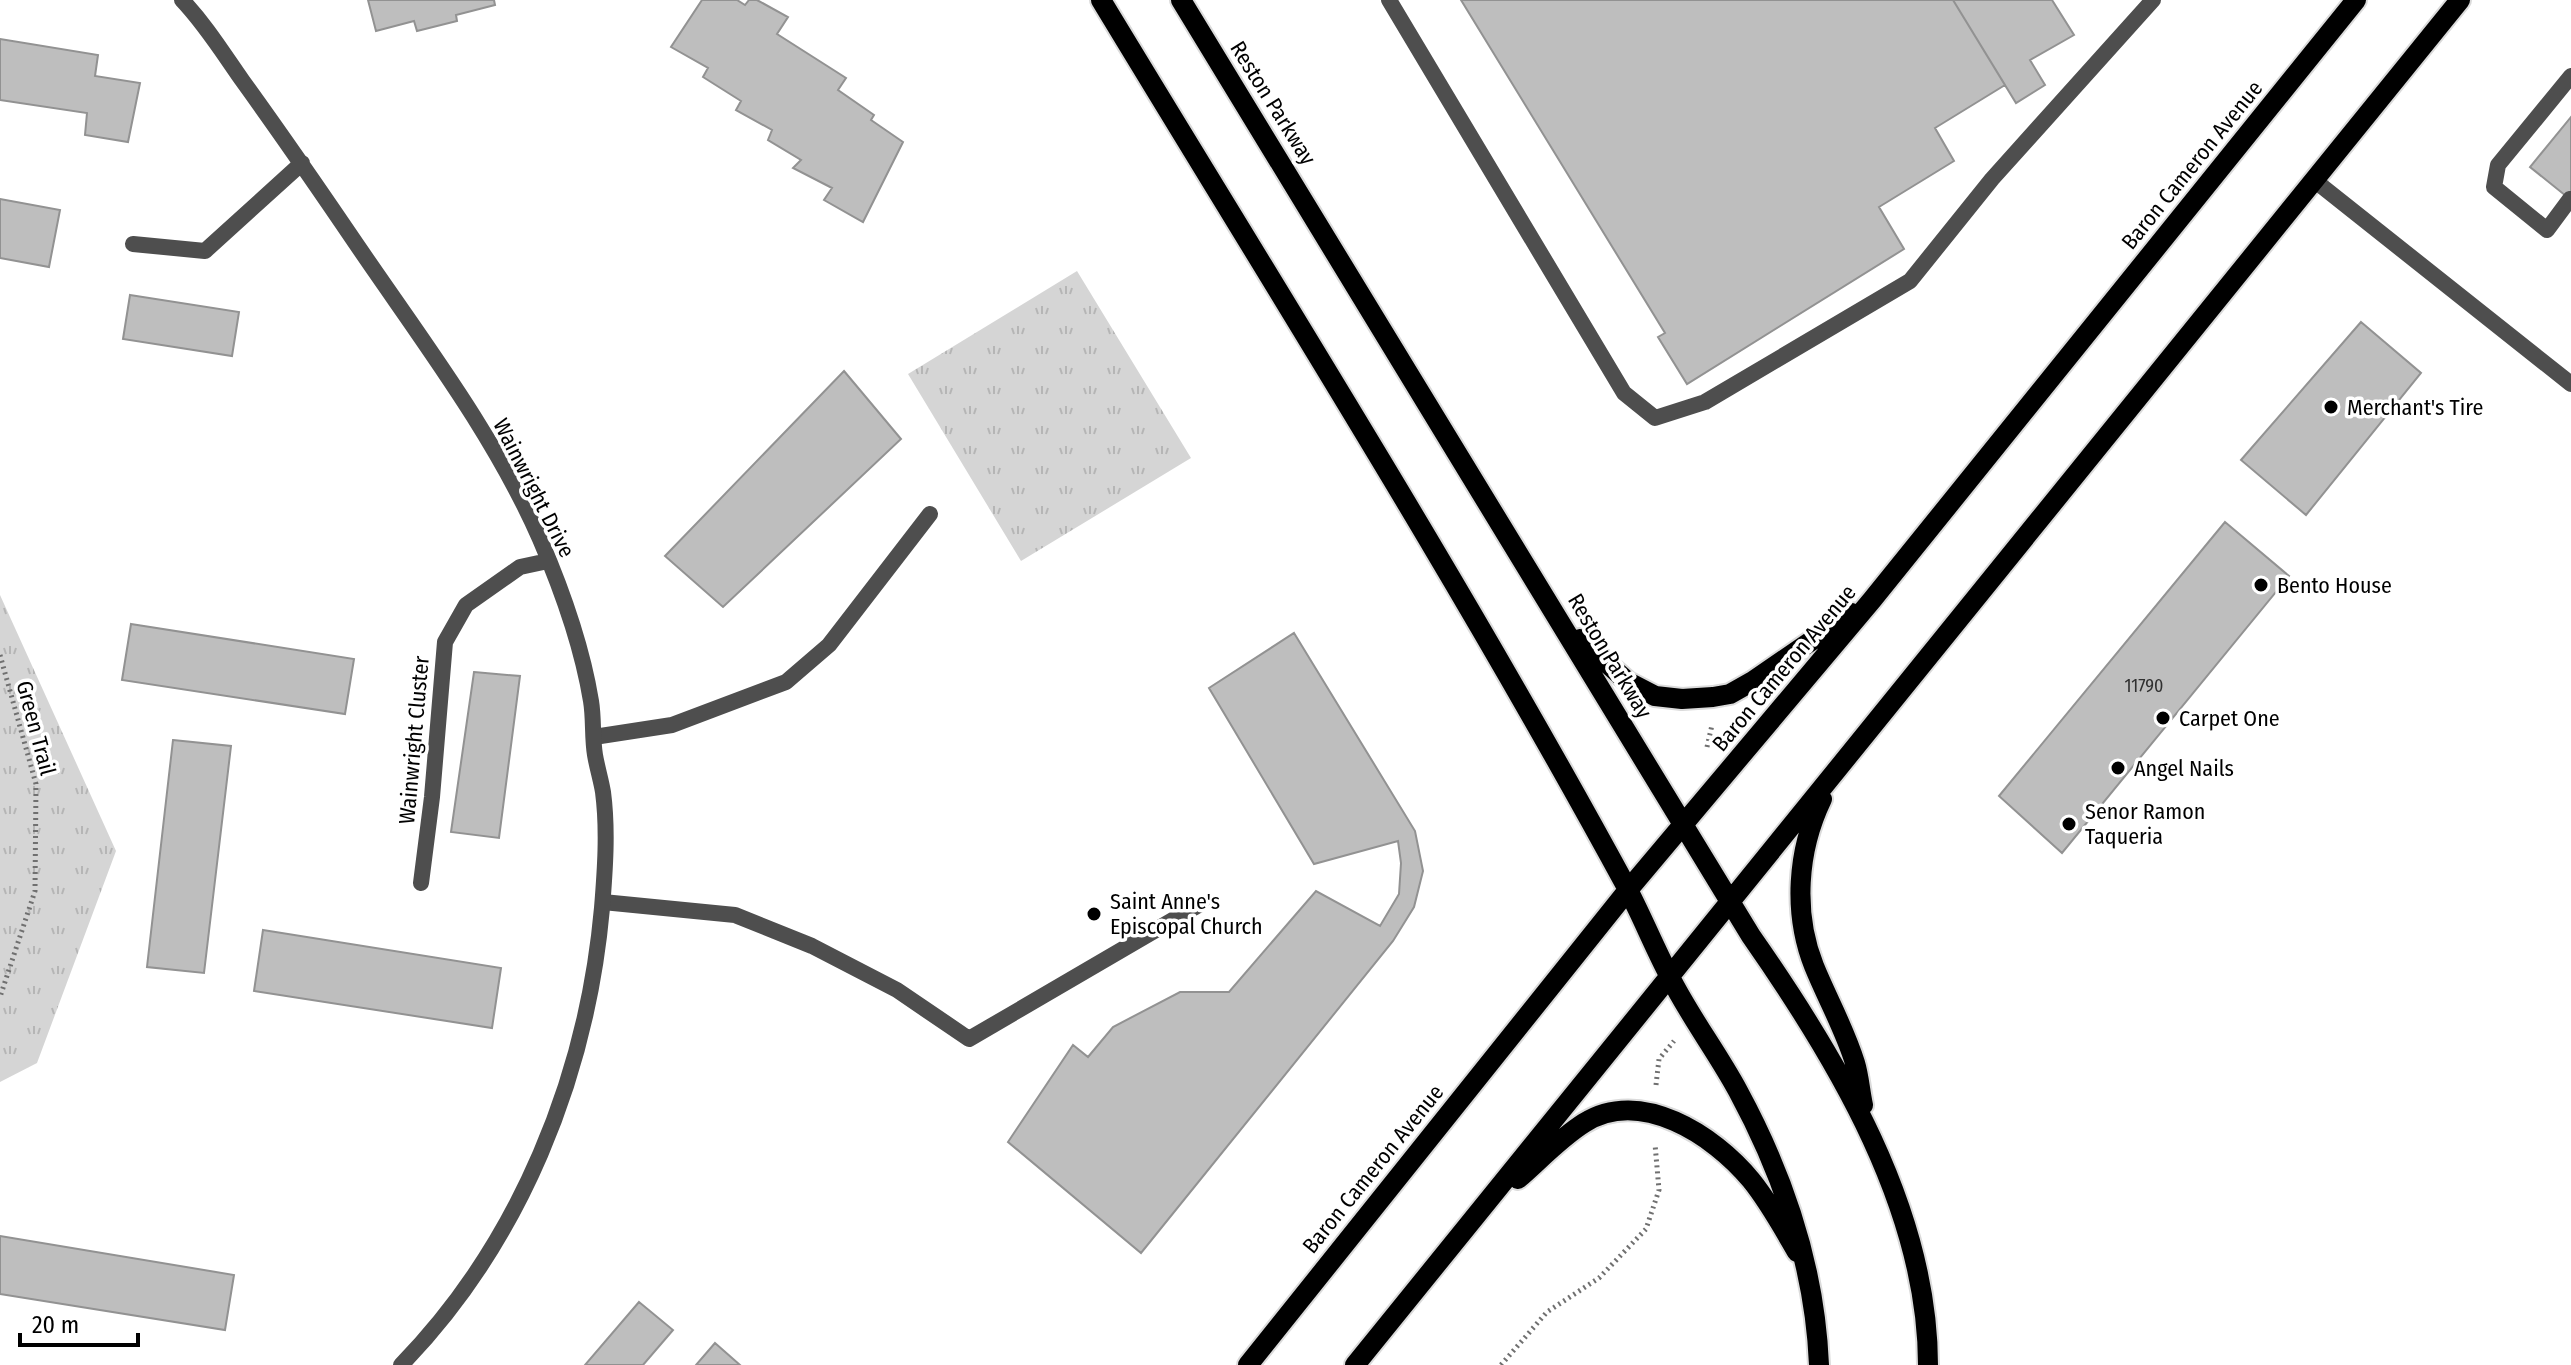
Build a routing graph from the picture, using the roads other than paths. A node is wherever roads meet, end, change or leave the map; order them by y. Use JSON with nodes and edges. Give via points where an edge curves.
{"nodes":[{"id":1,"x":182,"y":0,"type":"edge"},
{"id":2,"x":1101,"y":0,"type":"edge"},
{"id":3,"x":1181,"y":0,"type":"edge"},
{"id":4,"x":1389,"y":0,"type":"edge"},
{"id":5,"x":2153,"y":0,"type":"edge"},
{"id":6,"x":2356,"y":0,"type":"edge"},
{"id":7,"x":2460,"y":0,"type":"edge"},
{"id":8,"x":2571,"y":78,"type":"edge"},
{"id":9,"x":302,"y":163,"type":"junction"},
{"id":10,"x":2314,"y":180,"type":"junction"},
{"id":11,"x":2570,"y":199,"type":"edge"},
{"id":12,"x":133,"y":244,"type":"dead end"},
{"id":13,"x":2571,"y":384,"type":"edge"},
{"id":14,"x":930,"y":514,"type":"dead end"},
{"id":15,"x":548,"y":561,"type":"junction"},
{"id":16,"x":1872,"y":600,"type":"junction"},
{"id":17,"x":1558,"y":617,"type":"junction"},
{"id":18,"x":594,"y":737,"type":"junction"},
{"id":19,"x":1836,"y":771,"type":"junction"},
{"id":20,"x":1683,"y":824,"type":"junction"},
{"id":21,"x":421,"y":883,"type":"dead end"},
{"id":22,"x":1628,"y":890,"type":"junction"},
{"id":23,"x":603,"y":902,"type":"junction"},
{"id":24,"x":1202,"y":903,"type":"dead end"},
{"id":25,"x":1731,"y":903,"type":"junction"},
{"id":26,"x":1670,"y":978,"type":"junction"},
{"id":27,"x":1868,"y":1128,"type":"junction"},
{"id":28,"x":1481,"y":1210,"type":"junction"},
{"id":29,"x":1805,"y":1265,"type":"junction"},
{"id":30,"x":401,"y":1365,"type":"edge"},
{"id":31,"x":1248,"y":1365,"type":"edge"},
{"id":32,"x":1355,"y":1365,"type":"edge"},
{"id":33,"x":1819,"y":1365,"type":"edge"},
{"id":34,"x":1928,"y":1365,"type":"edge"}],
"edges":[{"from":1,"to":9,"type":"street","name":"Wainwright Drive"},
{"from":2,"to":22,"type":"main road","via":[[1382,461]]},
{"from":3,"to":17,"type":"main road","name":"Reston Parkway"},
{"from":4,"to":5,"type":"street","via":[[1624,393],[1655,418],[1705,402],[1910,281],[1992,179]]},
{"from":6,"to":16,"type":"main road","name":"Baron Cameron Avenue"},
{"from":7,"to":10,"type":"main road"},
{"from":8,"to":11,"type":"street","via":[[2498,165],[2494,187],[2547,230]]},
{"from":9,"to":12,"type":"street","via":[[205,251]]},
{"from":9,"to":15,"type":"street","name":"Wainwright Drive","via":[[496,455]]},
{"from":10,"to":13,"type":"street"},
{"from":10,"to":19,"type":"main road"},
{"from":14,"to":18,"type":"street","via":[[829,645],[786,682],[672,725]]},
{"from":15,"to":18,"type":"street","name":"Wainwright Drive","via":[[584,673]]},
{"from":15,"to":21,"type":"street","name":"Wainwright Cluster","via":[[520,567],[466,605],[445,642]]},
{"from":16,"to":17,"type":"main road","via":[[1730,694],[1682,699],[1655,696],[1628,682]]},
{"from":16,"to":20,"type":"main road","name":"Baron Cameron Avenue"},
{"from":17,"to":20,"type":"main road","name":"Reston Parkway"},
{"from":18,"to":23,"type":"street","name":"Wainwright Drive","via":[[603,794]]},
{"from":19,"to":25,"type":"main road"},
{"from":19,"to":27,"type":"main road","via":[[1814,816],[1805,851],[1800,912],[1805,942],[1854,1062]]},
{"from":20,"to":22,"type":"main road","name":"Baron Cameron Avenue"},
{"from":20,"to":25,"type":"main road","name":"Reston Parkway"},
{"from":22,"to":26,"type":"main road"},
{"from":22,"to":31,"type":"main road","name":"Baron Cameron Avenue"},
{"from":23,"to":24,"type":"street","via":[[735,915],[812,946],[897,990],[969,1039]]},
{"from":23,"to":30,"type":"street","name":"Wainwright Drive","via":[[580,1042],[555,1120],[516,1206],[471,1280]]},
{"from":25,"to":26,"type":"main road"},
{"from":25,"to":27,"type":"main road","name":"Reston Parkway","via":[[1831,1058]]},
{"from":26,"to":28,"type":"main road"},
{"from":26,"to":29,"type":"main road","via":[[1737,1088],[1770,1155],[1796,1221]]},
{"from":27,"to":34,"type":"main road","name":"Reston Parkway","via":[[1910,1248]]},
{"from":28,"to":29,"type":"main road","via":[[1585,1122],[1619,1111],[1655,1114],[1714,1144],[1750,1179]]},
{"from":28,"to":32,"type":"main road"},
{"from":29,"to":33,"type":"main road"}]}
